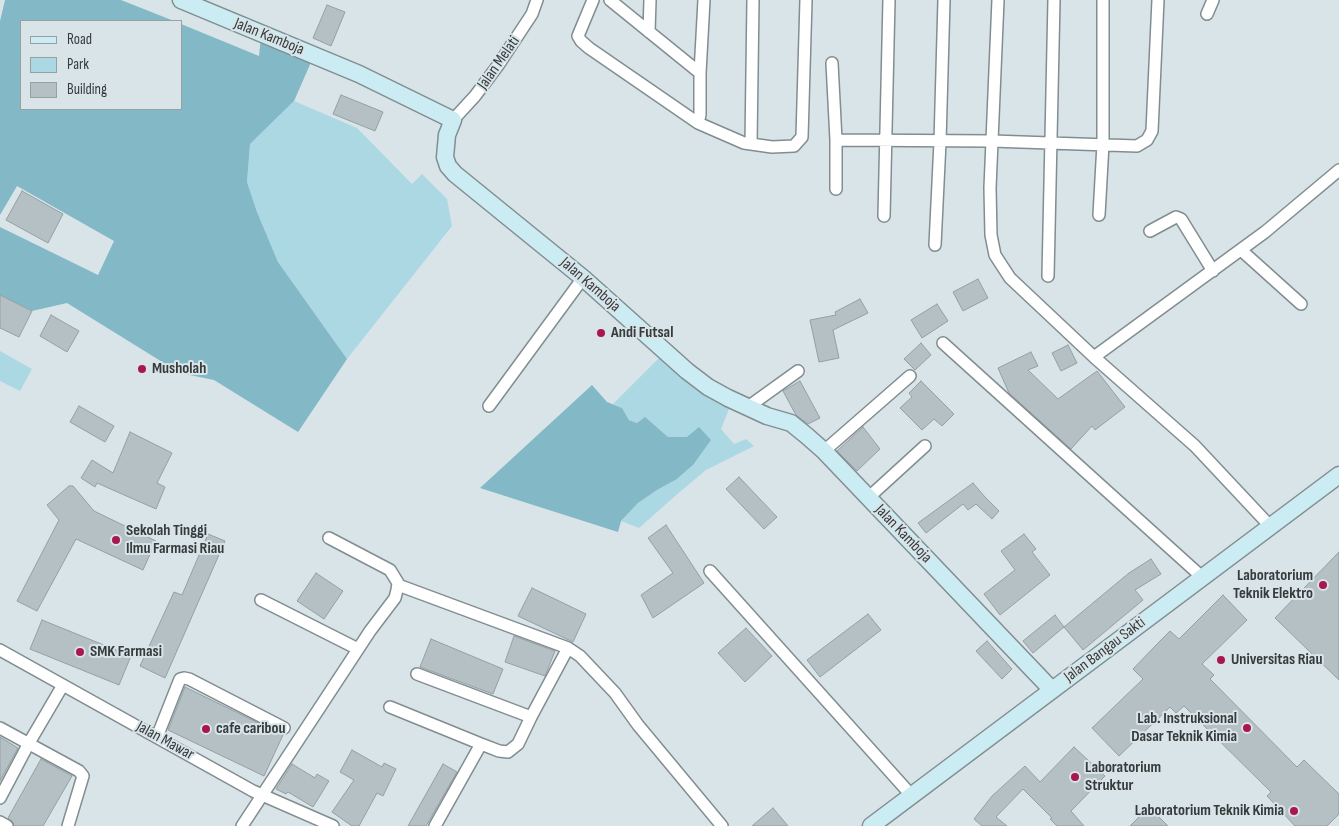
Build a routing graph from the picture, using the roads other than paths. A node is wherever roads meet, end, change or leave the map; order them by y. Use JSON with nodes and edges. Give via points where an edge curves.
{"nodes":[{"id":1,"x":181,"y":0,"type":"edge"},
{"id":2,"x":537,"y":0,"type":"edge"},
{"id":3,"x":593,"y":0,"type":"edge"},
{"id":4,"x":610,"y":0,"type":"edge"},
{"id":5,"x":650,"y":0,"type":"edge"},
{"id":6,"x":704,"y":0,"type":"edge"},
{"id":7,"x":753,"y":0,"type":"edge"},
{"id":8,"x":806,"y":0,"type":"edge"},
{"id":9,"x":889,"y":0,"type":"edge"},
{"id":10,"x":944,"y":0,"type":"edge"},
{"id":11,"x":998,"y":0,"type":"edge"},
{"id":12,"x":1054,"y":0,"type":"edge"},
{"id":13,"x":1104,"y":0,"type":"edge"},
{"id":14,"x":1158,"y":0,"type":"edge"},
{"id":15,"x":1213,"y":0,"type":"edge"},
{"id":16,"x":1207,"y":14,"type":"dead end"},
{"id":17,"x":649,"y":32,"type":"junction"},
{"id":18,"x":832,"y":63,"type":"dead end"},
{"id":19,"x":700,"y":73,"type":"junction"},
{"id":20,"x":453,"y":120,"type":"junction"},
{"id":21,"x":698,"y":124,"type":"junction"},
{"id":22,"x":836,"y":140,"type":"junction"},
{"id":23,"x":885,"y":140,"type":"junction"},
{"id":24,"x":992,"y":141,"type":"junction"},
{"id":25,"x":940,"y":142,"type":"junction"},
{"id":26,"x":1050,"y":143,"type":"junction"},
{"id":27,"x":751,"y":144,"type":"junction"},
{"id":28,"x":1103,"y":144,"type":"junction"},
{"id":29,"x":1339,"y":170,"type":"edge"},
{"id":30,"x":836,"y":189,"type":"dead end"},
{"id":31,"x":1099,"y":215,"type":"dead end"},
{"id":32,"x":884,"y":216,"type":"dead end"},
{"id":33,"x":1150,"y":231,"type":"dead end"},
{"id":34,"x":935,"y":245,"type":"dead end"},
{"id":35,"x":1241,"y":250,"type":"junction"},
{"id":36,"x":1212,"y":271,"type":"junction"},
{"id":37,"x":1048,"y":276,"type":"dead end"},
{"id":38,"x":583,"y":278,"type":"junction"},
{"id":39,"x":1301,"y":304,"type":"dead end"},
{"id":40,"x":943,"y":343,"type":"dead end"},
{"id":41,"x":1094,"y":357,"type":"junction"},
{"id":42,"x":798,"y":372,"type":"dead end"},
{"id":43,"x":910,"y":376,"type":"dead end"},
{"id":44,"x":489,"y":406,"type":"dead end"},
{"id":45,"x":748,"y":407,"type":"junction"},
{"id":46,"x":926,"y":446,"type":"dead end"},
{"id":47,"x":824,"y":451,"type":"junction"},
{"id":48,"x":1339,"y":475,"type":"edge"},
{"id":49,"x":868,"y":498,"type":"junction"},
{"id":50,"x":1270,"y":526,"type":"junction"},
{"id":51,"x":329,"y":538,"type":"dead end"},
{"id":52,"x":710,"y":571,"type":"dead end"},
{"id":53,"x":1202,"y":577,"type":"junction"},
{"id":54,"x":398,"y":585,"type":"junction"},
{"id":55,"x":261,"y":600,"type":"dead end"},
{"id":56,"x":568,"y":648,"type":"junction"},
{"id":57,"x":358,"y":649,"type":"junction"},
{"id":58,"x":0,"y":650,"type":"edge"},
{"id":59,"x":417,"y":674,"type":"dead end"},
{"id":60,"x":62,"y":685,"type":"junction"},
{"id":61,"x":1052,"y":690,"type":"junction"},
{"id":62,"x":390,"y":707,"type":"dead end"},
{"id":63,"x":531,"y":717,"type":"junction"},
{"id":64,"x":0,"y":728,"type":"edge"},
{"id":65,"x":284,"y":728,"type":"dead end"},
{"id":66,"x":157,"y":737,"type":"junction"},
{"id":67,"x":29,"y":743,"type":"junction"},
{"id":68,"x":481,"y":744,"type":"junction"},
{"id":69,"x":262,"y":794,"type":"junction"},
{"id":70,"x":912,"y":796,"type":"junction"},
{"id":71,"x":0,"y":798,"type":"edge"},
{"id":72,"x":0,"y":822,"type":"edge"},
{"id":73,"x":314,"y":822,"type":"edge"},
{"id":74,"x":7,"y":826,"type":"edge"},
{"id":75,"x":68,"y":826,"type":"edge"},
{"id":76,"x":242,"y":826,"type":"edge"},
{"id":77,"x":333,"y":826,"type":"edge"},
{"id":78,"x":435,"y":826,"type":"edge"},
{"id":79,"x":722,"y":826,"type":"edge"},
{"id":80,"x":871,"y":826,"type":"edge"}],
"edges":[{"from":1,"to":20,"type":"street","name":"Jalan Kamboja","via":[[359,74]]},
{"from":2,"to":20,"type":"street","name":"Jalan Melati","via":[[532,14],[499,64]]},
{"from":3,"to":21,"type":"street","via":[[578,36],[580,41]]},
{"from":4,"to":17,"type":"street"},
{"from":5,"to":17,"type":"street"},
{"from":6,"to":19,"type":"street"},
{"from":7,"to":27,"type":"street"},
{"from":8,"to":27,"type":"street","via":[[802,137],[794,146]]},
{"from":9,"to":23,"type":"street"},
{"from":10,"to":25,"type":"street"},
{"from":11,"to":24,"type":"street"},
{"from":12,"to":26,"type":"street"},
{"from":13,"to":28,"type":"street"},
{"from":14,"to":28,"type":"street","via":[[1152,131],[1147,140],[1137,146]]},
{"from":15,"to":16,"type":"street"},
{"from":17,"to":19,"type":"street"},
{"from":18,"to":22,"type":"street"},
{"from":19,"to":21,"type":"street"},
{"from":20,"to":38,"type":"street","name":"Jalan Kamboja","via":[[447,135],[445,157],[454,174]]},
{"from":21,"to":27,"type":"street"},
{"from":22,"to":23,"type":"street"},
{"from":22,"to":30,"type":"street"},
{"from":23,"to":25,"type":"street"},
{"from":23,"to":32,"type":"street"},
{"from":24,"to":25,"type":"street"},
{"from":24,"to":26,"type":"street"},
{"from":24,"to":41,"type":"street","via":[[990,188],[995,255],[1010,278]]},
{"from":25,"to":34,"type":"street"},
{"from":26,"to":28,"type":"street"},
{"from":26,"to":37,"type":"street"},
{"from":28,"to":31,"type":"street"},
{"from":29,"to":35,"type":"street"},
{"from":33,"to":36,"type":"street","via":[[1176,217],[1182,219]]},
{"from":35,"to":36,"type":"street"},
{"from":35,"to":39,"type":"street"},
{"from":36,"to":41,"type":"street"},
{"from":38,"to":44,"type":"street"},
{"from":38,"to":45,"type":"street","name":"Jalan Kamboja","via":[[687,371],[708,387]]},
{"from":40,"to":53,"type":"street"},
{"from":41,"to":50,"type":"street","via":[[1195,446]]},
{"from":42,"to":45,"type":"street"},
{"from":43,"to":47,"type":"street"},
{"from":45,"to":47,"type":"street","name":"Jalan Kamboja","via":[[791,423]]},
{"from":46,"to":49,"type":"street"},
{"from":47,"to":49,"type":"street","name":"Jalan Kamboja"},
{"from":48,"to":50,"type":"street","name":"Jalan Bangau Sakti"},
{"from":49,"to":61,"type":"street","name":"Jalan Kamboja"},
{"from":50,"to":53,"type":"street","name":"Jalan Bangau Sakti"},
{"from":51,"to":54,"type":"street","via":[[390,570]]},
{"from":52,"to":70,"type":"street"},
{"from":53,"to":61,"type":"street","name":"Jalan Bangau Sakti"},
{"from":54,"to":56,"type":"street"},
{"from":54,"to":57,"type":"street","via":[[395,598]]},
{"from":55,"to":57,"type":"street"},
{"from":56,"to":63,"type":"street"},
{"from":56,"to":79,"type":"street","via":[[580,656],[615,693]]},
{"from":57,"to":69,"type":"street"},
{"from":58,"to":60,"type":"street","name":"Jalan Mawar"},
{"from":59,"to":63,"type":"street"},
{"from":60,"to":66,"type":"street","name":"Jalan Mawar"},
{"from":60,"to":67,"type":"street"},
{"from":61,"to":70,"type":"street","name":"Jalan Bangau Sakti"},
{"from":62,"to":68,"type":"street"},
{"from":63,"to":68,"type":"street","via":[[512,751],[499,751]]},
{"from":64,"to":67,"type":"street"},
{"from":65,"to":66,"type":"street","via":[[184,678],[180,679]]},
{"from":66,"to":69,"type":"street","name":"Jalan Mawar"},
{"from":67,"to":71,"type":"street"},
{"from":67,"to":75,"type":"street","via":[[83,776]]},
{"from":68,"to":78,"type":"street"},
{"from":69,"to":73,"type":"street","name":"Jalan Mawar"},
{"from":69,"to":76,"type":"street"},
{"from":70,"to":80,"type":"street","name":"Jalan Bangau Sakti"},
{"from":72,"to":74,"type":"street"},
{"from":73,"to":77,"type":"street","name":"Jalan Mawar"}]}
